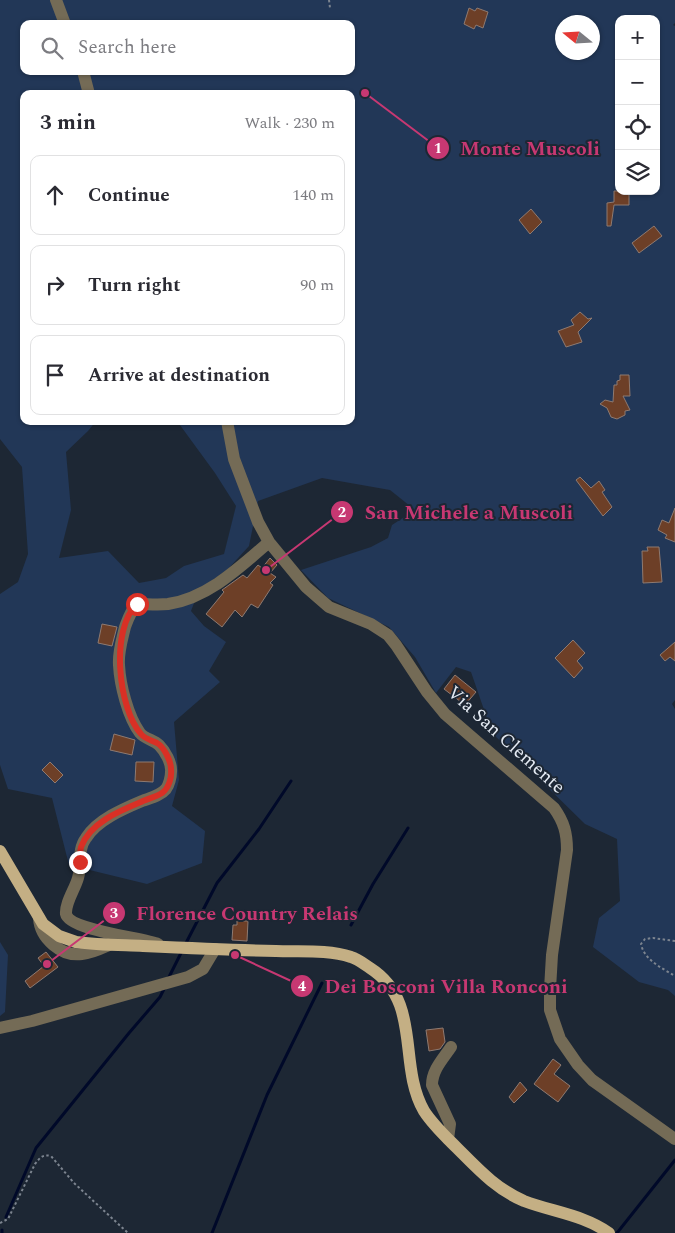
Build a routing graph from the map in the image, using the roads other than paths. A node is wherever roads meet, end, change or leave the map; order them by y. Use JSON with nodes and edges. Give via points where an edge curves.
{"nodes":[{"id":1,"x":56,"y":0,"type":"edge"},
{"id":2,"x":64,"y":20,"type":"edge"},
{"id":3,"x":84,"y":75,"type":"edge"},
{"id":4,"x":89,"y":90,"type":"edge"},
{"id":5,"x":228,"y":425,"type":"edge"},
{"id":6,"x":269,"y":542,"type":"junction"},
{"id":7,"x":0,"y":851,"type":"edge"},
{"id":8,"x":165,"y":947,"type":"junction"},
{"id":9,"x":215,"y":949,"type":"junction"},
{"id":10,"x":0,"y":1028,"type":"edge"},
{"id":11,"x":452,"y":1047,"type":"dead end"},
{"id":12,"x":448,"y":1139,"type":"junction"},
{"id":13,"x":675,"y":1139,"type":"edge"},
{"id":14,"x":609,"y":1233,"type":"edge"}],
"edges":[{"from":1,"to":2,"type":"street"},
{"from":3,"to":4,"type":"street"},
{"from":5,"to":6,"type":"street","name":"Via San Clemente","via":[[234,459]]},
{"from":6,"to":8,"type":"street","via":[[236,570],[203,591],[179,602],[137,604],[129,616],[120,645],[120,673],[132,720],[141,734],[158,744],[170,761],[172,771],[167,789],[105,820],[86,837],[80,849],[79,875],[66,914],[69,919],[86,927]]},
{"from":6,"to":13,"type":"street","name":"Via San Clemente","via":[[306,587],[329,608],[371,624],[388,636],[445,714],[554,808],[563,821],[567,850],[552,955],[550,1010],[568,1052],[592,1080]]},
{"from":7,"to":8,"type":"main road","via":[[39,918],[50,930],[84,943]]},
{"from":8,"to":9,"type":"main road"},
{"from":9,"to":10,"type":"street","via":[[203,970],[188,977]]},
{"from":9,"to":12,"type":"main road","via":[[343,954],[377,972],[394,991],[404,1015],[416,1094],[426,1113]]},
{"from":11,"to":12,"type":"street","via":[[432,1080],[450,1124]]},
{"from":12,"to":14,"type":"main road","via":[[503,1190],[525,1201],[586,1220]]}]}
